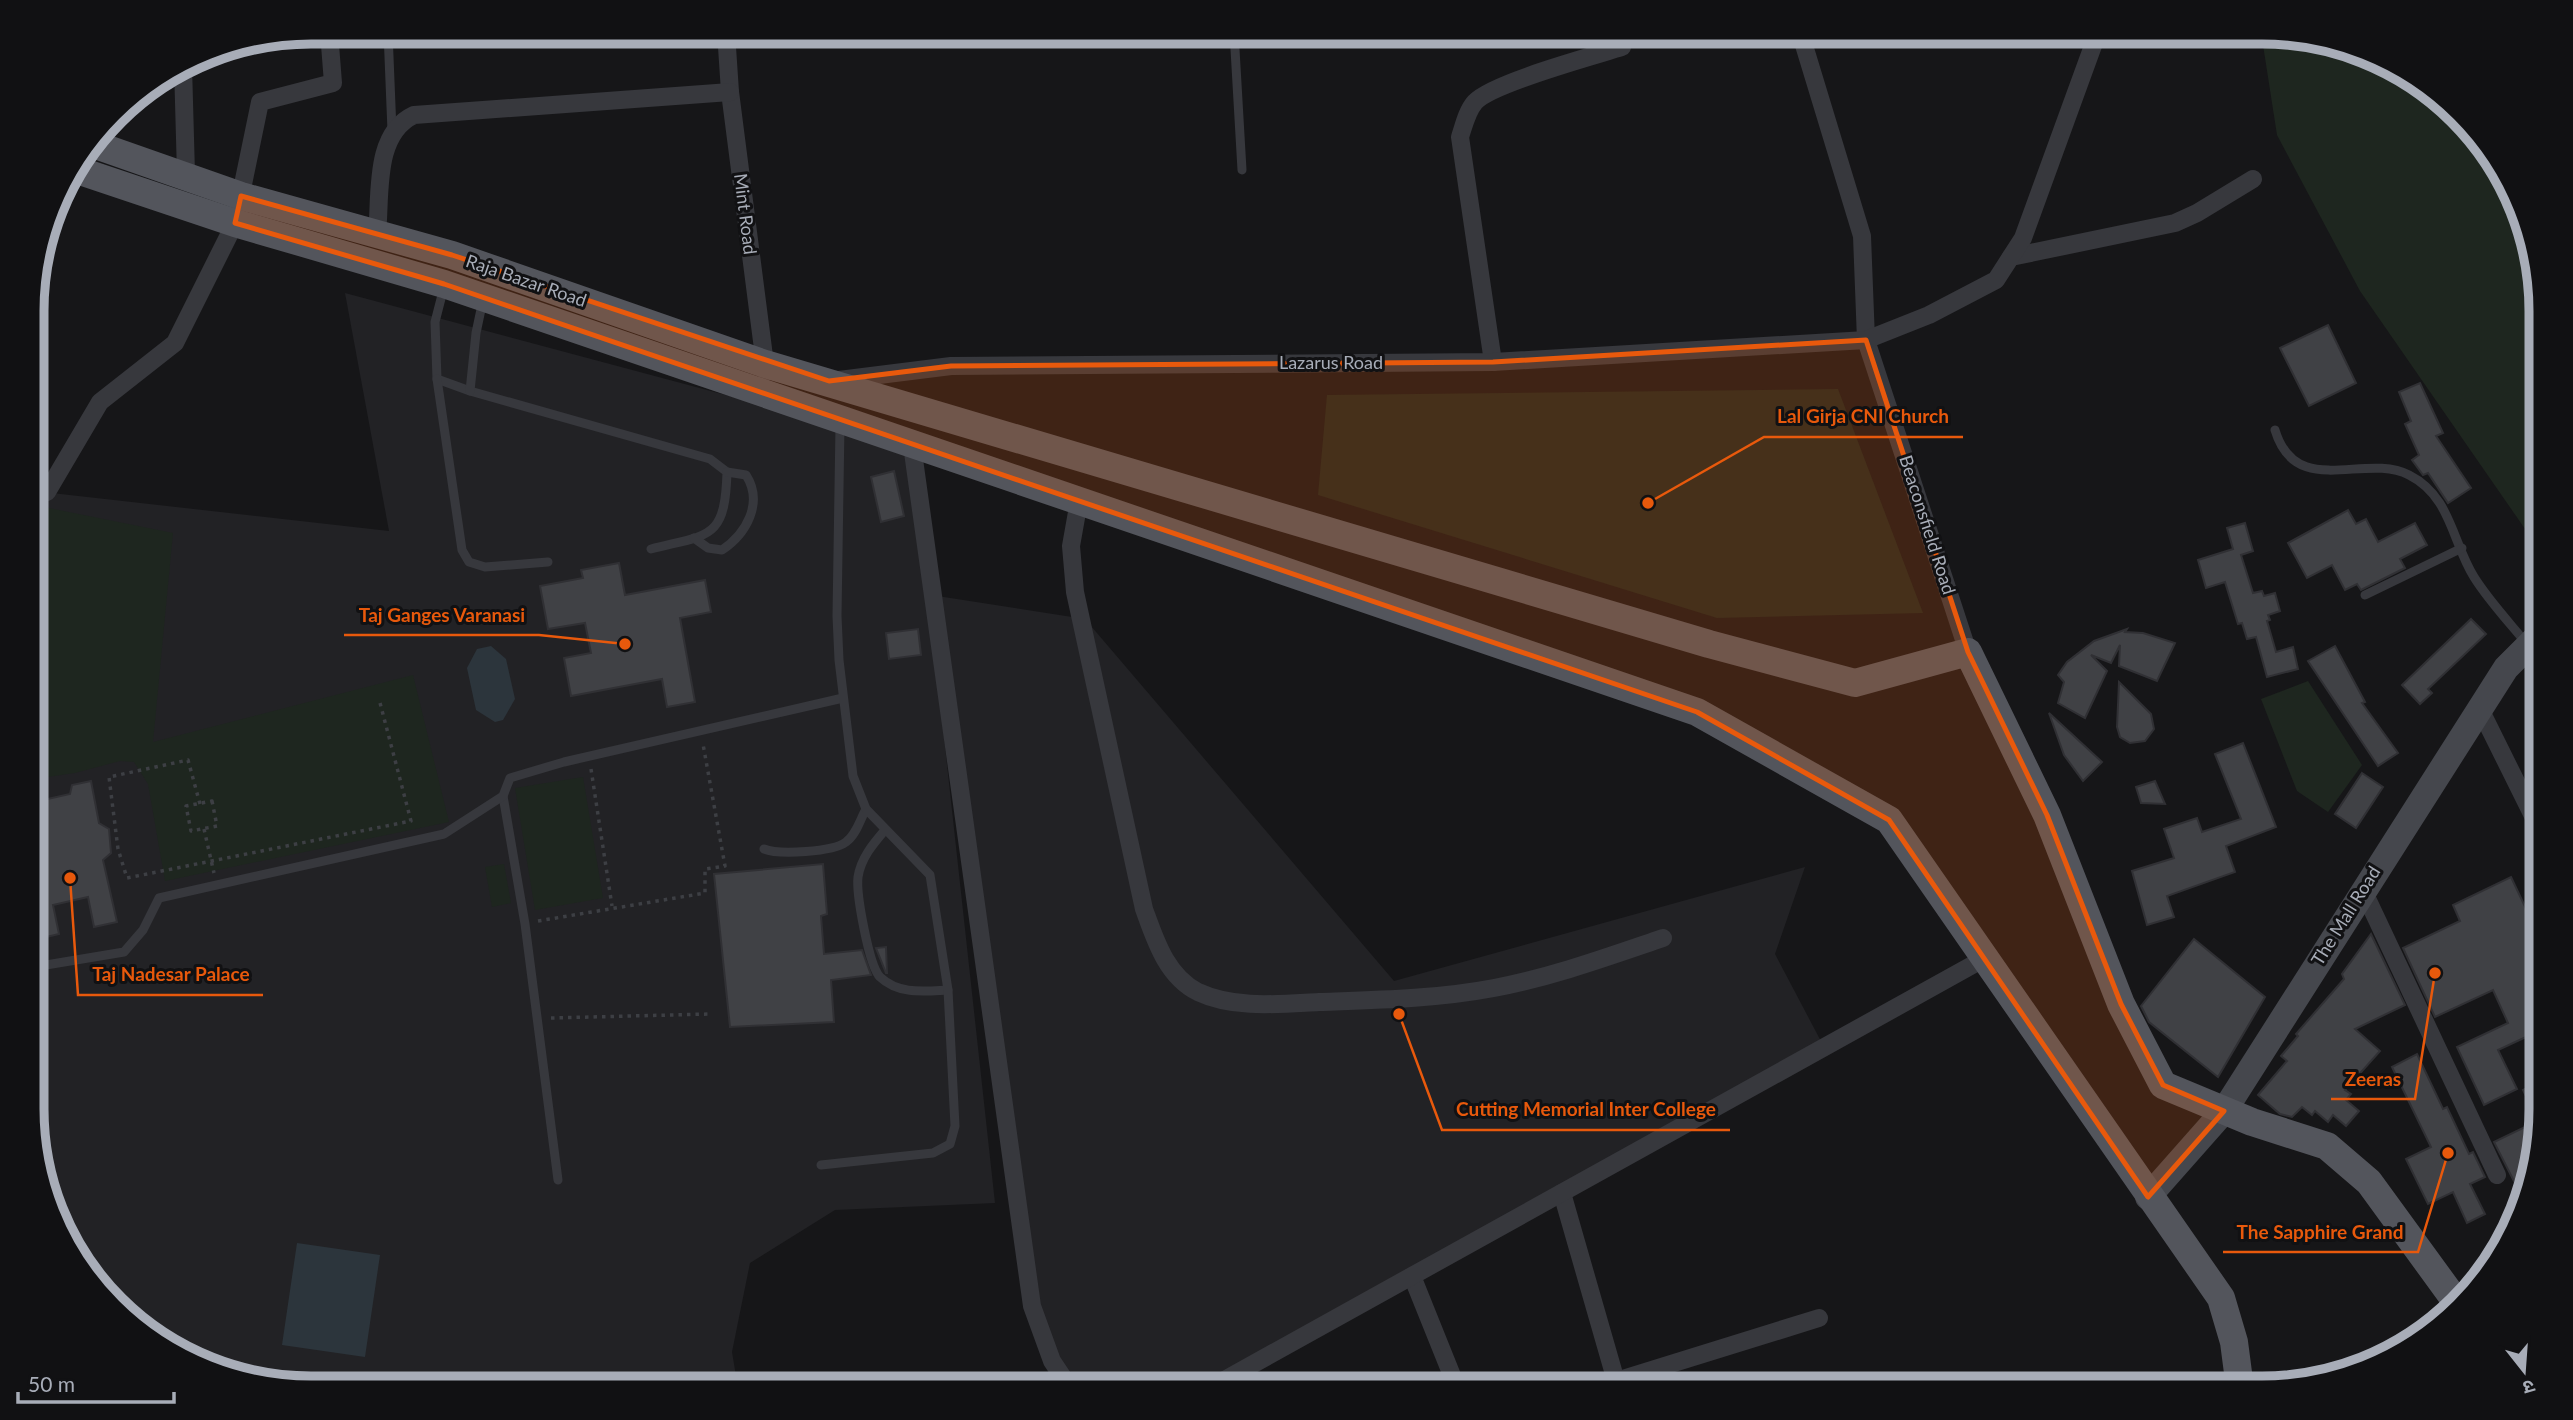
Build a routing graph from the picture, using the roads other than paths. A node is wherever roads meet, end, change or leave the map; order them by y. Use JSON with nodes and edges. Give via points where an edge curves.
{"nodes":[{"id":1,"x":330,"y":44,"type":"edge"},
{"id":2,"x":389,"y":44,"type":"edge"},
{"id":3,"x":727,"y":44,"type":"edge"},
{"id":4,"x":1235,"y":44,"type":"edge"},
{"id":5,"x":1804,"y":44,"type":"edge"},
{"id":6,"x":2094,"y":44,"type":"edge"},
{"id":7,"x":1622,"y":47,"type":"dead end"},
{"id":8,"x":183,"y":76,"type":"edge"},
{"id":9,"x":730,"y":92,"type":"junction"},
{"id":10,"x":393,"y":131,"type":"junction"},
{"id":11,"x":100,"y":146,"type":"edge"},
{"id":12,"x":1242,"y":170,"type":"dead end"},
{"id":13,"x":82,"y":172,"type":"edge"},
{"id":14,"x":186,"y":174,"type":"junction"},
{"id":15,"x":2253,"y":179,"type":"dead end"},
{"id":16,"x":241,"y":196,"type":"junction"},
{"id":17,"x":235,"y":223,"type":"junction"},
{"id":18,"x":377,"y":234,"type":"junction"},
{"id":19,"x":2011,"y":257,"type":"junction"},
{"id":20,"x":448,"y":269,"type":"junction"},
{"id":21,"x":483,"y":298,"type":"junction"},
{"id":22,"x":1867,"y":340,"type":"junction"},
{"id":23,"x":1493,"y":362,"type":"junction"},
{"id":24,"x":765,"y":364,"type":"junction"},
{"id":25,"x":437,"y":379,"type":"junction"},
{"id":26,"x":829,"y":381,"type":"junction"},
{"id":27,"x":470,"y":391,"type":"junction"},
{"id":28,"x":769,"y":396,"type":"junction"},
{"id":29,"x":830,"y":417,"type":"junction"},
{"id":30,"x":2275,"y":430,"type":"dead end"},
{"id":31,"x":912,"y":445,"type":"junction"},
{"id":32,"x":727,"y":472,"type":"junction"},
{"id":33,"x":44,"y":485,"type":"edge"},
{"id":34,"x":1079,"y":501,"type":"junction"},
{"id":35,"x":694,"y":538,"type":"junction"},
{"id":36,"x":2462,"y":548,"type":"junction"},
{"id":37,"x":651,"y":549,"type":"dead end"},
{"id":38,"x":548,"y":562,"type":"dead end"},
{"id":39,"x":2365,"y":595,"type":"dead end"},
{"id":40,"x":2529,"y":634,"type":"edge"},
{"id":41,"x":2529,"y":644,"type":"edge"},
{"id":42,"x":1968,"y":652,"type":"junction"},
{"id":43,"x":843,"y":698,"type":"junction"},
{"id":44,"x":2480,"y":709,"type":"junction"},
{"id":45,"x":503,"y":796,"type":"junction"},
{"id":46,"x":2529,"y":808,"type":"edge"},
{"id":47,"x":866,"y":809,"type":"junction"},
{"id":48,"x":885,"y":830,"type":"junction"},
{"id":49,"x":764,"y":849,"type":"dead end"},
{"id":50,"x":2363,"y":890,"type":"junction"},
{"id":51,"x":1663,"y":938,"type":"dead end"},
{"id":52,"x":1985,"y":958,"type":"junction"},
{"id":53,"x":44,"y":965,"type":"edge"},
{"id":54,"x":948,"y":990,"type":"junction"},
{"id":55,"x":2224,"y":1111,"type":"junction"},
{"id":56,"x":821,"y":1165,"type":"dead end"},
{"id":57,"x":2497,"y":1175,"type":"dead end"},
{"id":58,"x":558,"y":1180,"type":"dead end"},
{"id":59,"x":1562,"y":1193,"type":"junction"},
{"id":60,"x":2148,"y":1197,"type":"junction"},
{"id":61,"x":1412,"y":1276,"type":"junction"},
{"id":62,"x":2452,"y":1297,"type":"edge"},
{"id":63,"x":1819,"y":1318,"type":"dead end"},
{"id":64,"x":1062,"y":1376,"type":"edge"},
{"id":65,"x":1232,"y":1376,"type":"edge"},
{"id":66,"x":1452,"y":1376,"type":"edge"},
{"id":67,"x":1614,"y":1376,"type":"edge"},
{"id":68,"x":1644,"y":1376,"type":"edge"},
{"id":69,"x":2238,"y":1376,"type":"edge"}],
"edges":[{"from":1,"to":16,"type":"street","via":[[333,83],[260,102]]},
{"from":2,"to":10,"type":"lane"},
{"from":3,"to":9,"type":"street","name":"Mint Road"},
{"from":4,"to":12,"type":"lane"},
{"from":5,"to":22,"type":"street","name":"Beaconsfield Road","via":[[1862,236]]},
{"from":6,"to":19,"type":"street","name":"Lazarus Road","via":[[2023,237]]},
{"from":7,"to":23,"type":"street","via":[[1514,82],[1476,101],[1468,114],[1460,137]]},
{"from":8,"to":14,"type":"street"},
{"from":9,"to":10,"type":"street","via":[[436,112],[414,115]]},
{"from":9,"to":24,"type":"street","name":"Mint Road"},
{"from":10,"to":18,"type":"street","via":[[386,143]]},
{"from":11,"to":14,"type":"main road","name":"Raja Bazar Road"},
{"from":13,"to":17,"type":"main road","name":"Raja Bazar Road"},
{"from":14,"to":16,"type":"main road","name":"Raja Bazar Road"},
{"from":15,"to":19,"type":"street","via":[[2175,223]]},
{"from":16,"to":17,"type":"street"},
{"from":16,"to":18,"type":"main road","name":"Raja Bazar Road"},
{"from":17,"to":20,"type":"main road","name":"Raja Bazar Road"},
{"from":17,"to":33,"type":"street","via":[[174,343],[100,402]]},
{"from":18,"to":20,"type":"main road","name":"Raja Bazar Road"},
{"from":19,"to":22,"type":"street","name":"Lazarus Road","via":[[1996,280]]},
{"from":20,"to":21,"type":"main road","name":"Raja Bazar Road"},
{"from":20,"to":24,"type":"main road","name":"Raja Bazar Road"},
{"from":20,"to":25,"type":"lane","via":[[435,322]]},
{"from":21,"to":27,"type":"lane"},
{"from":21,"to":28,"type":"main road","name":"Raja Bazar Road"},
{"from":22,"to":23,"type":"street","name":"Lazarus Road"},
{"from":22,"to":42,"type":"street","name":"Beaconsfield Road"},
{"from":23,"to":26,"type":"street","name":"Lazarus Road","via":[[951,366]]},
{"from":24,"to":26,"type":"main road","name":"Raja Bazar Road"},
{"from":24,"to":28,"type":"street","name":"Mint Road"},
{"from":25,"to":27,"type":"lane"},
{"from":25,"to":38,"type":"lane","via":[[462,550],[469,562],[485,567]]},
{"from":26,"to":29,"type":"street"},
{"from":26,"to":42,"type":"main road","name":"Raja Bazar Road","via":[[1696,640],[1855,683]]},
{"from":27,"to":32,"type":"lane","via":[[710,459]]},
{"from":28,"to":29,"type":"main road","name":"Raja Bazar Road"},
{"from":29,"to":31,"type":"main road","name":"Raja Bazar Road"},
{"from":29,"to":43,"type":"lane"},
{"from":30,"to":36,"type":"lane","via":[[2282,451],[2312,468],[2407,473],[2427,486],[2447,513]]},
{"from":31,"to":34,"type":"main road","name":"Raja Bazar Road"},
{"from":31,"to":64,"type":"street","via":[[1032,1306]]},
{"from":32,"to":35,"type":"lane","via":[[726,506],[720,520],[708,535]]},
{"from":32,"to":35,"type":"lane","via":[[746,475],[752,484],[751,517],[737,539],[722,550],[708,548]]},
{"from":34,"to":51,"type":"street","via":[[1072,546],[1075,592],[1144,909],[1173,973],[1196,991],[1220,1000],[1265,1005],[1409,999],[1494,988],[1564,971]]},
{"from":34,"to":52,"type":"main road","name":"Raja Bazar Road","via":[[1697,712],[1889,820]]},
{"from":35,"to":37,"type":"lane"},
{"from":36,"to":39,"type":"lane"},
{"from":36,"to":40,"type":"lane","via":[[2472,574]]},
{"from":41,"to":44,"type":"street","name":"The Mall Road","via":[[2506,668]]},
{"from":42,"to":55,"type":"main road","via":[[2047,816],[2121,1004],[2163,1085]]},
{"from":43,"to":45,"type":"lane","via":[[510,778]]},
{"from":43,"to":47,"type":"lane","via":[[853,776]]},
{"from":44,"to":46,"type":"street"},
{"from":44,"to":50,"type":"street","name":"The Mall Road"},
{"from":45,"to":53,"type":"lane","via":[[444,834],[159,898],[143,930],[124,952]]},
{"from":45,"to":58,"type":"lane","via":[[525,924]]},
{"from":47,"to":48,"type":"lane"},
{"from":47,"to":49,"type":"lane","via":[[845,843],[774,853]]},
{"from":48,"to":54,"type":"lane","via":[[930,875]]},
{"from":48,"to":54,"type":"lane","via":[[866,852],[858,877],[863,929],[878,976],[897,988]]},
{"from":50,"to":55,"type":"street","name":"The Mall Road"},
{"from":50,"to":57,"type":"street"},
{"from":52,"to":59,"type":"street"},
{"from":52,"to":60,"type":"main road","name":"Raja Bazar Road"},
{"from":54,"to":56,"type":"lane","via":[[955,1126],[950,1144],[933,1153]]},
{"from":55,"to":60,"type":"street","name":"The Mall Road"},
{"from":55,"to":62,"type":"main road","via":[[2327,1146],[2369,1182]]},
{"from":59,"to":61,"type":"street"},
{"from":59,"to":67,"type":"street"},
{"from":60,"to":69,"type":"main road","name":"Raja Bazar Road","via":[[2221,1298]]},
{"from":61,"to":65,"type":"street"},
{"from":61,"to":66,"type":"street"},
{"from":63,"to":68,"type":"street"}]}
